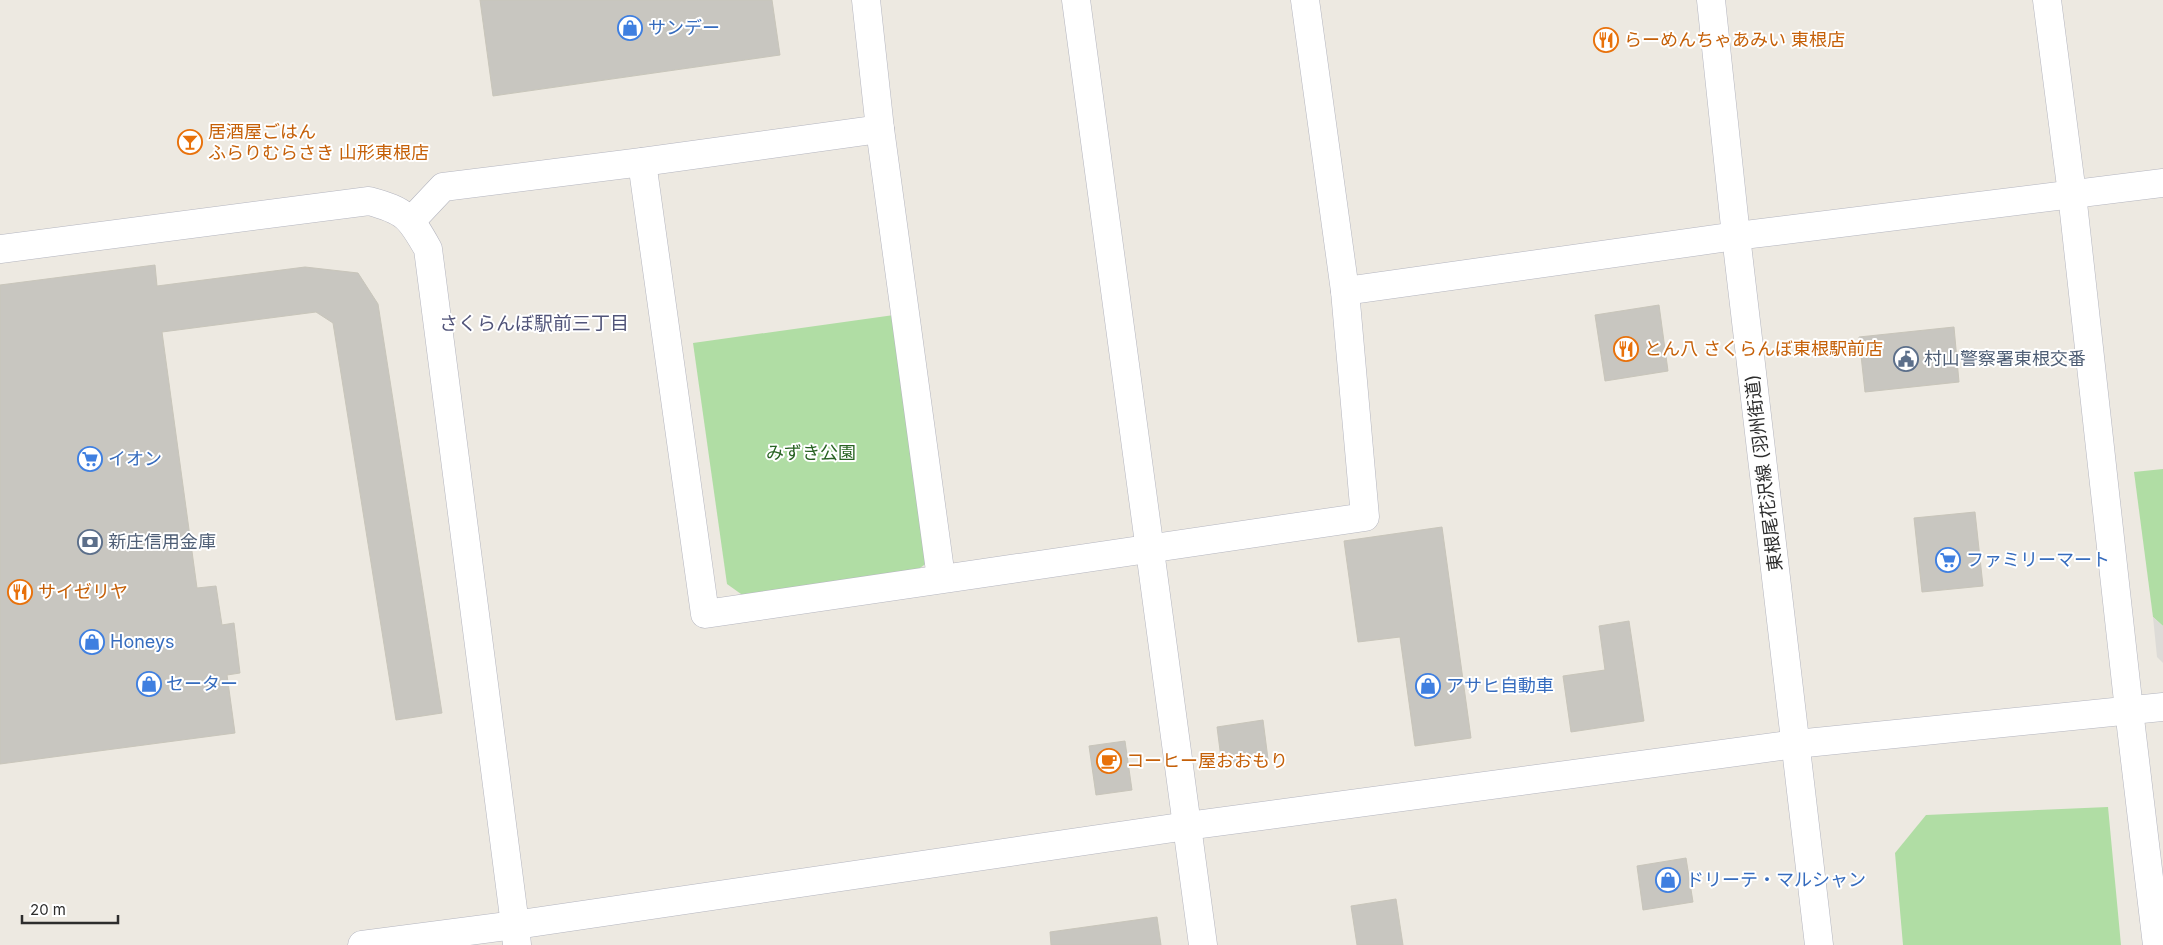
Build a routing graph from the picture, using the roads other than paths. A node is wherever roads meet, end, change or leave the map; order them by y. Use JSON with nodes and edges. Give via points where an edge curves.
{"nodes":[{"id":1,"x":866,"y":0,"type":"edge"},
{"id":2,"x":1076,"y":0,"type":"edge"},
{"id":3,"x":1305,"y":0,"type":"edge"},
{"id":4,"x":1712,"y":0,"type":"edge"},
{"id":5,"x":2047,"y":0,"type":"edge"},
{"id":6,"x":880,"y":129,"type":"junction"},
{"id":7,"x":642,"y":162,"type":"junction"},
{"id":8,"x":2163,"y":183,"type":"edge"},
{"id":9,"x":2072,"y":194,"type":"junction"},
{"id":10,"x":412,"y":220,"type":"junction"},
{"id":11,"x":1736,"y":236,"type":"junction"},
{"id":12,"x":0,"y":249,"type":"edge"},
{"id":13,"x":1345,"y":291,"type":"junction"},
{"id":14,"x":1149,"y":548,"type":"junction"},
{"id":15,"x":941,"y":578,"type":"junction"},
{"id":16,"x":2163,"y":707,"type":"edge"},
{"id":17,"x":2129,"y":710,"type":"junction"},
{"id":18,"x":1796,"y":744,"type":"junction"},
{"id":19,"x":1187,"y":826,"type":"junction"},
{"id":20,"x":2158,"y":909,"type":"edge"},
{"id":21,"x":516,"y":935,"type":"edge"},
{"id":22,"x":362,"y":945,"type":"edge"},
{"id":23,"x":1203,"y":945,"type":"edge"},
{"id":24,"x":1819,"y":945,"type":"edge"},
{"id":25,"x":2157,"y":945,"type":"edge"}],
"edges":[{"from":1,"to":6,"type":"street"},
{"from":2,"to":14,"type":"street"},
{"from":3,"to":13,"type":"street"},
{"from":4,"to":11,"type":"street","name":"東根尾花沢線 (羽州街道)"},
{"from":5,"to":9,"type":"street"},
{"from":6,"to":7,"type":"street"},
{"from":6,"to":15,"type":"street"},
{"from":7,"to":10,"type":"street","via":[[443,187]]},
{"from":7,"to":15,"type":"street","via":[[705,614]]},
{"from":8,"to":9,"type":"street"},
{"from":9,"to":11,"type":"street"},
{"from":9,"to":17,"type":"street"},
{"from":10,"to":12,"type":"street","via":[[391,207],[369,201]]},
{"from":10,"to":21,"type":"street","via":[[428,249]]},
{"from":11,"to":13,"type":"street"},
{"from":11,"to":18,"type":"street","name":"東根尾花沢線 (羽州街道)"},
{"from":13,"to":14,"type":"street","via":[[1365,518]]},
{"from":14,"to":15,"type":"street"},
{"from":14,"to":19,"type":"street"},
{"from":16,"to":17,"type":"street"},
{"from":17,"to":18,"type":"street"},
{"from":17,"to":20,"type":"street"},
{"from":18,"to":19,"type":"street"},
{"from":18,"to":24,"type":"street","name":"東根尾花沢線 (羽州街道)"},
{"from":19,"to":21,"type":"street"},
{"from":19,"to":23,"type":"street"},
{"from":20,"to":25,"type":"street"},
{"from":21,"to":22,"type":"street"}]}
